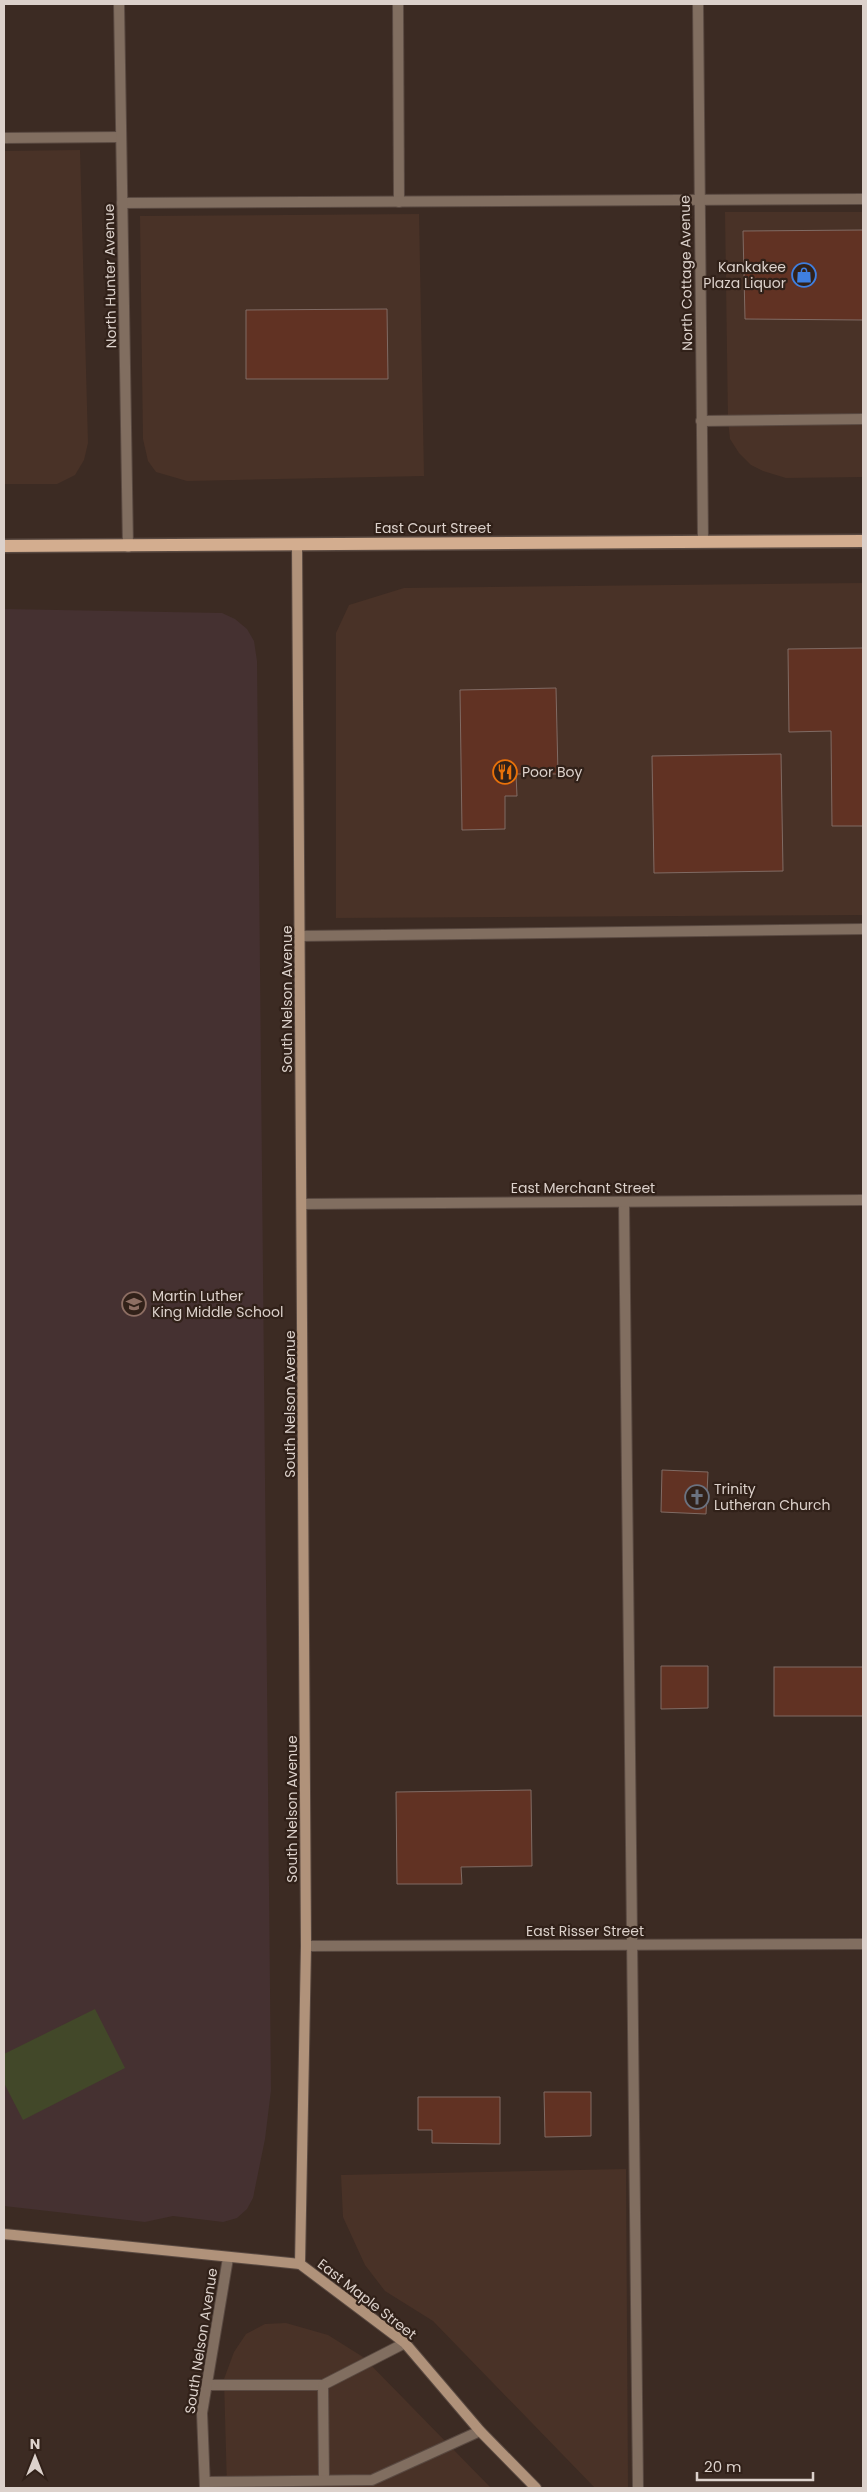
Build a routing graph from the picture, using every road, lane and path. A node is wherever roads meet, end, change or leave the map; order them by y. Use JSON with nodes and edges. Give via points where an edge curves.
{"nodes":[{"id":1,"x":119,"y":4,"type":"edge"},
{"id":2,"x":398,"y":4,"type":"edge"},
{"id":3,"x":698,"y":4,"type":"edge"},
{"id":4,"x":121,"y":137,"type":"junction"},
{"id":5,"x":4,"y":138,"type":"edge"},
{"id":6,"x":863,"y":199,"type":"edge"},
{"id":7,"x":700,"y":200,"type":"junction"},
{"id":8,"x":399,"y":202,"type":"junction"},
{"id":9,"x":122,"y":204,"type":"junction"},
{"id":10,"x":863,"y":419,"type":"edge"},
{"id":11,"x":702,"y":421,"type":"junction"},
{"id":12,"x":863,"y":541,"type":"edge"},
{"id":13,"x":703,"y":542,"type":"junction"},
{"id":14,"x":297,"y":544,"type":"junction"},
{"id":15,"x":4,"y":546,"type":"edge"},
{"id":16,"x":128,"y":547,"type":"junction"},
{"id":17,"x":863,"y":929,"type":"edge"},
{"id":18,"x":300,"y":936,"type":"junction"},
{"id":19,"x":863,"y":1200,"type":"edge"},
{"id":20,"x":624,"y":1202,"type":"junction"},
{"id":21,"x":302,"y":1204,"type":"junction"},
{"id":22,"x":863,"y":1944,"type":"edge"},
{"id":23,"x":632,"y":1945,"type":"junction"},
{"id":24,"x":306,"y":1946,"type":"junction"},
{"id":25,"x":4,"y":2234,"type":"edge"},
{"id":26,"x":228,"y":2258,"type":"junction"},
{"id":27,"x":300,"y":2264,"type":"junction"},
{"id":28,"x":405,"y":2343,"type":"junction"},
{"id":29,"x":207,"y":2385,"type":"junction"},
{"id":30,"x":323,"y":2385,"type":"junction"},
{"id":31,"x":480,"y":2431,"type":"junction"},
{"id":32,"x":324,"y":2480,"type":"junction"},
{"id":33,"x":205,"y":2485,"type":"edge"},
{"id":34,"x":536,"y":2488,"type":"edge"},
{"id":35,"x":638,"y":2488,"type":"edge"}],
"edges":[{"from":1,"to":4,"type":"street","name":"North Hunter Avenue"},
{"from":2,"to":8,"type":"street"},
{"from":3,"to":7,"type":"street","name":"North Cottage Avenue"},
{"from":4,"to":5,"type":"street"},
{"from":4,"to":9,"type":"street","name":"North Hunter Avenue"},
{"from":6,"to":7,"type":"street"},
{"from":7,"to":8,"type":"street"},
{"from":7,"to":11,"type":"street","name":"North Cottage Avenue"},
{"from":8,"to":9,"type":"street"},
{"from":9,"to":16,"type":"street","name":"North Hunter Avenue"},
{"from":10,"to":11,"type":"street"},
{"from":11,"to":13,"type":"street","name":"North Cottage Avenue"},
{"from":12,"to":13,"type":"main road","name":"East Court Street"},
{"from":13,"to":14,"type":"main road","name":"East Court Street"},
{"from":14,"to":16,"type":"main road","name":"East Court Street"},
{"from":14,"to":18,"type":"main road","name":"South Nelson Avenue"},
{"from":15,"to":16,"type":"main road","name":"East Court Street"},
{"from":17,"to":18,"type":"street"},
{"from":18,"to":21,"type":"main road","name":"South Nelson Avenue"},
{"from":19,"to":20,"type":"street","name":"East Merchant Street"},
{"from":20,"to":21,"type":"street","name":"East Merchant Street"},
{"from":20,"to":23,"type":"street"},
{"from":21,"to":24,"type":"main road","name":"South Nelson Avenue"},
{"from":22,"to":23,"type":"street","name":"East Risser Street"},
{"from":23,"to":24,"type":"street","name":"East Risser Street"},
{"from":23,"to":35,"type":"street"},
{"from":24,"to":27,"type":"main road","name":"South Nelson Avenue"},
{"from":25,"to":26,"type":"main road","name":"East Maple Street"},
{"from":26,"to":27,"type":"main road","name":"East Maple Street"},
{"from":26,"to":29,"type":"street","name":"South Nelson Avenue"},
{"from":27,"to":28,"type":"main road","name":"East Maple Street"},
{"from":28,"to":30,"type":"street"},
{"from":28,"to":31,"type":"main road","name":"East Maple Street"},
{"from":29,"to":30,"type":"street"},
{"from":29,"to":33,"type":"street","name":"South Nelson Avenue","via":[[202,2413]]},
{"from":30,"to":32,"type":"street"},
{"from":31,"to":32,"type":"street","via":[[372,2480]]},
{"from":31,"to":34,"type":"main road","name":"East Maple Street"},
{"from":32,"to":33,"type":"street"}]}
